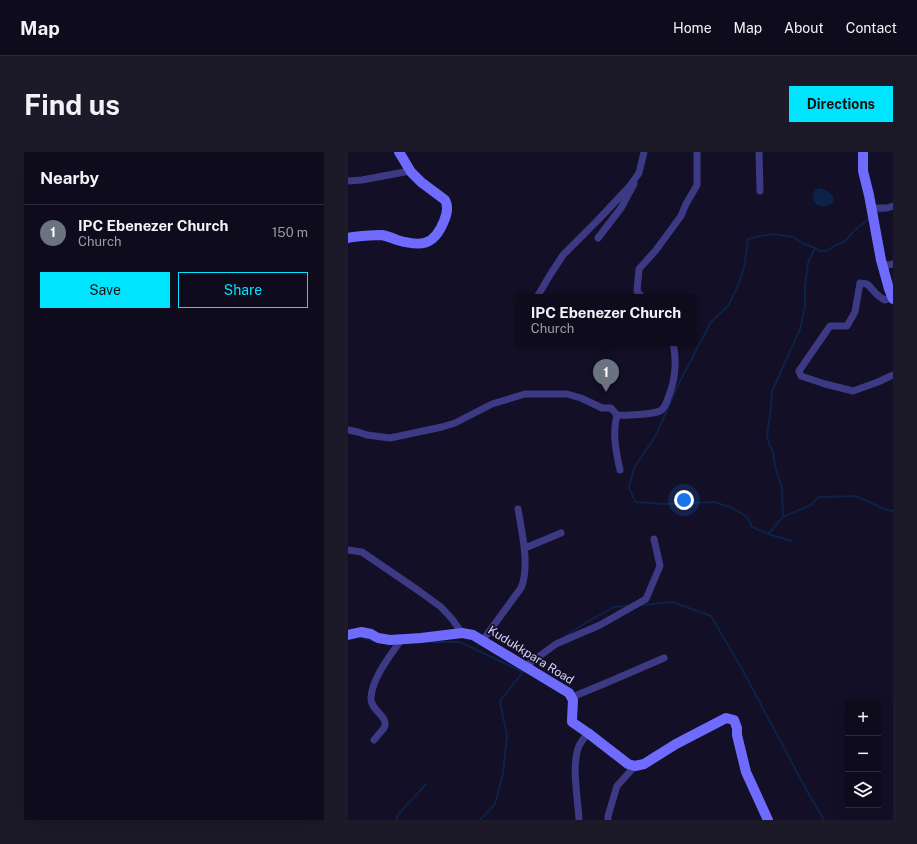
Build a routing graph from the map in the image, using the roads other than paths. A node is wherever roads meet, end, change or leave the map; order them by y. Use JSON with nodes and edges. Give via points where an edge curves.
{"nodes":[{"id":1,"x":400,"y":152,"type":"edge"},
{"id":2,"x":644,"y":152,"type":"edge"},
{"id":3,"x":697,"y":152,"type":"edge"},
{"id":4,"x":759,"y":152,"type":"edge"},
{"id":5,"x":863,"y":152,"type":"edge"},
{"id":6,"x":410,"y":171,"type":"junction"},
{"id":7,"x":639,"y":173,"type":"junction"},
{"id":8,"x":348,"y":181,"type":"edge"},
{"id":9,"x":760,"y":191,"type":"dead end"},
{"id":10,"x":893,"y":206,"type":"edge"},
{"id":11,"x":872,"y":208,"type":"junction"},
{"id":12,"x":348,"y":238,"type":"edge"},
{"id":13,"x":598,"y":238,"type":"dead end"},
{"id":14,"x":888,"y":265,"type":"edge"},
{"id":15,"x":539,"y":294,"type":"edge"},
{"id":16,"x":640,"y":294,"type":"edge"},
{"id":17,"x":892,"y":298,"type":"edge"},
{"id":18,"x":673,"y":346,"type":"edge"},
{"id":19,"x":893,"y":375,"type":"edge"},
{"id":20,"x":617,"y":415,"type":"junction"},
{"id":21,"x":348,"y":430,"type":"edge"},
{"id":22,"x":620,"y":470,"type":"dead end"},
{"id":23,"x":518,"y":509,"type":"dead end"},
{"id":24,"x":561,"y":533,"type":"dead end"},
{"id":25,"x":654,"y":539,"type":"dead end"},
{"id":26,"x":525,"y":548,"type":"junction"},
{"id":27,"x":348,"y":550,"type":"edge"},
{"id":28,"x":462,"y":633,"type":"junction"},
{"id":29,"x":348,"y":635,"type":"edge"},
{"id":30,"x":401,"y":640,"type":"junction"},
{"id":31,"x":483,"y":640,"type":"junction"},
{"id":32,"x":664,"y":658,"type":"dead end"},
{"id":33,"x":526,"y":666,"type":"junction"},
{"id":34,"x":572,"y":697,"type":"junction"},
{"id":35,"x":588,"y":733,"type":"junction"},
{"id":36,"x":374,"y":740,"type":"dead end"},
{"id":37,"x":635,"y":766,"type":"junction"},
{"id":38,"x":579,"y":820,"type":"edge"},
{"id":39,"x":608,"y":820,"type":"edge"},
{"id":40,"x":768,"y":820,"type":"edge"}],
"edges":[{"from":1,"to":6,"type":"street"},
{"from":2,"to":7,"type":"street"},
{"from":3,"to":16,"type":"street","via":[[697,184],[681,216],[639,269],[637,291]]},
{"from":4,"to":9,"type":"street"},
{"from":5,"to":11,"type":"street","via":[[863,171]]},
{"from":6,"to":8,"type":"street"},
{"from":6,"to":12,"type":"street","via":[[447,204],[445,220],[435,237],[428,243],[416,244],[382,235]]},
{"from":7,"to":13,"type":"street","via":[[621,208]]},
{"from":7,"to":15,"type":"street","via":[[604,215],[563,255]]},
{"from":10,"to":11,"type":"street"},
{"from":11,"to":14,"type":"street","via":[[881,260]]},
{"from":14,"to":17,"type":"street"},
{"from":17,"to":19,"type":"street","via":[[884,300],[867,284],[860,283],[855,312],[847,326],[830,326],[799,372],[801,376],[852,391]]},
{"from":18,"to":20,"type":"street","via":[[675,359],[672,389],[660,411]]},
{"from":20,"to":21,"type":"street","via":[[612,408],[602,408],[567,394],[526,394],[492,404],[442,428],[390,438],[367,436]]},
{"from":20,"to":22,"type":"street","via":[[614,425]]},
{"from":23,"to":26,"type":"street"},
{"from":24,"to":26,"type":"street"},
{"from":25,"to":33,"type":"street","via":[[660,566],[646,600],[600,625],[556,644]]},
{"from":26,"to":31,"type":"street","via":[[524,581],[521,588]]},
{"from":27,"to":28,"type":"street","via":[[362,552],[441,607]]},
{"from":28,"to":30,"type":"street","name":"Kudukkpara Road"},
{"from":28,"to":31,"type":"street","name":"Kudukkpara Road"},
{"from":29,"to":30,"type":"street","name":"Kudukkpara Road","via":[[361,632],[378,638]]},
{"from":30,"to":36,"type":"street","via":[[373,688],[371,704],[385,722],[385,727]]},
{"from":31,"to":33,"type":"street","name":"Kudukkpara Road"},
{"from":32,"to":34,"type":"street"},
{"from":33,"to":34,"type":"street","name":"Kudukkpara Road"},
{"from":34,"to":35,"type":"street","name":"Kudukkpara Road","via":[[572,722]]},
{"from":35,"to":37,"type":"street","name":"Kudukkpara Road","via":[[628,764]]},
{"from":35,"to":38,"type":"street","via":[[580,745],[576,758]]},
{"from":37,"to":39,"type":"street","via":[[617,786]]},
{"from":37,"to":40,"type":"street","via":[[644,764],[676,744],[730,718],[734,720],[737,728],[746,772]]}]}
